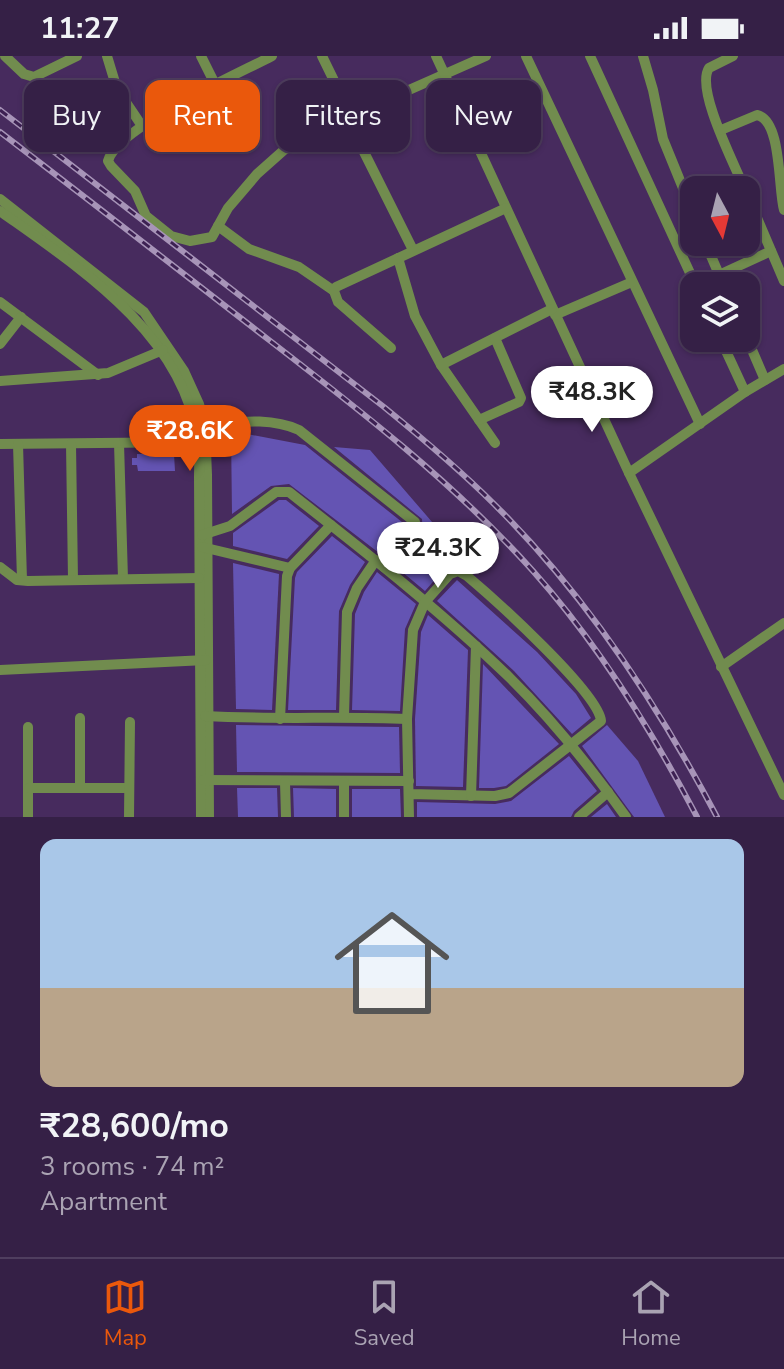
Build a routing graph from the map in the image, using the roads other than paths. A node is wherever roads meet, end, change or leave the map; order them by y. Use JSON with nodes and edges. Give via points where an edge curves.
{"nodes":[{"id":1,"x":5,"y":56,"type":"edge"},
{"id":2,"x":77,"y":56,"type":"edge"},
{"id":3,"x":107,"y":56,"type":"edge"},
{"id":4,"x":201,"y":56,"type":"edge"},
{"id":5,"x":272,"y":56,"type":"edge"},
{"id":6,"x":322,"y":56,"type":"edge"},
{"id":7,"x":436,"y":56,"type":"edge"},
{"id":8,"x":486,"y":56,"type":"edge"},
{"id":9,"x":526,"y":56,"type":"edge"},
{"id":10,"x":590,"y":56,"type":"edge"},
{"id":11,"x":643,"y":56,"type":"edge"},
{"id":12,"x":733,"y":56,"type":"edge"},
{"id":13,"x":259,"y":59,"type":"edge"},
{"id":14,"x":445,"y":74,"type":"junction"},
{"id":15,"x":213,"y":80,"type":"edge"},
{"id":16,"x":222,"y":80,"type":"edge"},
{"id":17,"x":333,"y":80,"type":"edge"},
{"id":18,"x":410,"y":89,"type":"edge"},
{"id":19,"x":145,"y":124,"type":"edge"},
{"id":20,"x":142,"y":126,"type":"junction"},
{"id":21,"x":721,"y":130,"type":"junction"},
{"id":22,"x":282,"y":152,"type":"edge"},
{"id":23,"x":364,"y":152,"type":"edge"},
{"id":24,"x":740,"y":176,"type":"edge"},
{"id":25,"x":680,"y":181,"type":"edge"},
{"id":26,"x":0,"y":199,"type":"edge"},
{"id":27,"x":506,"y":208,"type":"junction"},
{"id":28,"x":784,"y":210,"type":"edge"},
{"id":29,"x":0,"y":211,"type":"edge"},
{"id":30,"x":760,"y":225,"type":"edge"},
{"id":31,"x":218,"y":226,"type":"junction"},
{"id":32,"x":413,"y":250,"type":"junction"},
{"id":33,"x":771,"y":251,"type":"junction"},
{"id":34,"x":398,"y":258,"type":"junction"},
{"id":35,"x":690,"y":272,"type":"edge"},
{"id":36,"x":726,"y":272,"type":"edge"},
{"id":37,"x":784,"y":281,"type":"edge"},
{"id":38,"x":632,"y":282,"type":"junction"},
{"id":39,"x":334,"y":291,"type":"junction"},
{"id":40,"x":0,"y":302,"type":"edge"},
{"id":41,"x":554,"y":312,"type":"junction"},
{"id":42,"x":21,"y":317,"type":"junction"},
{"id":43,"x":495,"y":338,"type":"junction"},
{"id":44,"x":0,"y":344,"type":"edge"},
{"id":45,"x":391,"y":348,"type":"dead end"},
{"id":46,"x":164,"y":350,"type":"junction"},
{"id":47,"x":726,"y":352,"type":"edge"},
{"id":48,"x":753,"y":352,"type":"edge"},
{"id":49,"x":441,"y":365,"type":"junction"},
{"id":50,"x":784,"y":369,"type":"edge"},
{"id":51,"x":98,"y":375,"type":"junction"},
{"id":52,"x":765,"y":380,"type":"junction"},
{"id":53,"x":0,"y":381,"type":"edge"},
{"id":54,"x":745,"y":392,"type":"junction"},
{"id":55,"x":479,"y":420,"type":"junction"},
{"id":56,"x":700,"y":424,"type":"junction"},
{"id":57,"x":200,"y":425,"type":"junction"},
{"id":58,"x":199,"y":442,"type":"junction"},
{"id":59,"x":119,"y":443,"type":"junction"},
{"id":60,"x":495,"y":443,"type":"dead end"},
{"id":61,"x":0,"y":444,"type":"edge"},
{"id":62,"x":18,"y":444,"type":"junction"},
{"id":63,"x":71,"y":444,"type":"junction"},
{"id":64,"x":629,"y":473,"type":"junction"},
{"id":65,"x":331,"y":525,"type":"junction"},
{"id":66,"x":204,"y":541,"type":"junction"},
{"id":67,"x":380,"y":564,"type":"junction"},
{"id":68,"x":0,"y":567,"type":"edge"},
{"id":69,"x":290,"y":568,"type":"junction"},
{"id":70,"x":199,"y":578,"type":"junction"},
{"id":71,"x":123,"y":579,"type":"junction"},
{"id":72,"x":22,"y":580,"type":"junction"},
{"id":73,"x":73,"y":580,"type":"junction"},
{"id":74,"x":425,"y":602,"type":"junction"},
{"id":75,"x":784,"y":623,"type":"edge"},
{"id":76,"x":476,"y":646,"type":"junction"},
{"id":77,"x":204,"y":660,"type":"junction"},
{"id":78,"x":721,"y":667,"type":"junction"},
{"id":79,"x":0,"y":670,"type":"edge"},
{"id":80,"x":205,"y":716,"type":"junction"},
{"id":81,"x":344,"y":716,"type":"junction"},
{"id":82,"x":80,"y":718,"type":"dead end"},
{"id":83,"x":280,"y":719,"type":"junction"},
{"id":84,"x":407,"y":719,"type":"junction"},
{"id":85,"x":130,"y":722,"type":"dead end"},
{"id":86,"x":28,"y":727,"type":"dead end"},
{"id":87,"x":571,"y":745,"type":"junction"},
{"id":88,"x":204,"y":780,"type":"junction"},
{"id":89,"x":409,"y":781,"type":"junction"},
{"id":90,"x":285,"y":782,"type":"junction"},
{"id":91,"x":344,"y":782,"type":"junction"},
{"id":92,"x":80,"y":787,"type":"junction"},
{"id":93,"x":29,"y":788,"type":"junction"},
{"id":94,"x":128,"y":788,"type":"junction"},
{"id":95,"x":608,"y":792,"type":"junction"},
{"id":96,"x":409,"y":794,"type":"junction"},
{"id":97,"x":784,"y":795,"type":"edge"},
{"id":98,"x":471,"y":796,"type":"junction"},
{"id":99,"x":28,"y":817,"type":"edge"},
{"id":100,"x":129,"y":817,"type":"edge"},
{"id":101,"x":201,"y":817,"type":"edge"},
{"id":102,"x":209,"y":817,"type":"edge"},
{"id":103,"x":286,"y":817,"type":"edge"},
{"id":104,"x":344,"y":817,"type":"edge"},
{"id":105,"x":409,"y":817,"type":"edge"},
{"id":106,"x":579,"y":817,"type":"edge"},
{"id":107,"x":626,"y":817,"type":"edge"}],
"edges":[{"from":1,"to":2,"type":"street","via":[[34,77]]},
{"from":3,"to":20,"type":"street","via":[[117,89]]},
{"from":4,"to":15,"type":"street"},
{"from":5,"to":13,"type":"street"},
{"from":6,"to":17,"type":"street"},
{"from":7,"to":14,"type":"street"},
{"from":8,"to":14,"type":"street"},
{"from":9,"to":38,"type":"street"},
{"from":10,"to":35,"type":"street"},
{"from":11,"to":25,"type":"street","via":[[663,139]]},
{"from":12,"to":21,"type":"street","via":[[709,68],[705,79]]},
{"from":13,"to":16,"type":"street"},
{"from":14,"to":18,"type":"street"},
{"from":14,"to":27,"type":"street"},
{"from":19,"to":20,"type":"street"},
{"from":20,"to":31,"type":"street","via":[[108,161],[135,191],[146,216],[183,241],[207,239]]},
{"from":21,"to":24,"type":"street"},
{"from":21,"to":28,"type":"street","via":[[757,115],[767,121]]},
{"from":22,"to":31,"type":"street","via":[[228,208]]},
{"from":23,"to":32,"type":"street"},
{"from":26,"to":46,"type":"street","via":[[144,312]]},
{"from":27,"to":32,"type":"street"},
{"from":27,"to":41,"type":"street"},
{"from":29,"to":46,"type":"street","via":[[128,311]]},
{"from":30,"to":33,"type":"street"},
{"from":31,"to":39,"type":"street","via":[[249,249],[299,267]]},
{"from":32,"to":34,"type":"street"},
{"from":33,"to":36,"type":"street"},
{"from":33,"to":37,"type":"street"},
{"from":34,"to":39,"type":"street"},
{"from":34,"to":49,"type":"street","via":[[411,306]]},
{"from":38,"to":41,"type":"street"},
{"from":38,"to":56,"type":"street"},
{"from":39,"to":45,"type":"street","via":[[338,302]]},
{"from":40,"to":42,"type":"street"},
{"from":41,"to":43,"type":"street"},
{"from":41,"to":64,"type":"street"},
{"from":42,"to":44,"type":"street"},
{"from":42,"to":51,"type":"street"},
{"from":43,"to":49,"type":"street"},
{"from":43,"to":55,"type":"street","via":[[521,398]]},
{"from":46,"to":51,"type":"street"},
{"from":46,"to":57,"type":"street","via":[[192,387]]},
{"from":47,"to":54,"type":"street"},
{"from":48,"to":52,"type":"street"},
{"from":49,"to":55,"type":"street"},
{"from":50,"to":52,"type":"street"},
{"from":51,"to":53,"type":"street"},
{"from":52,"to":54,"type":"street"},
{"from":54,"to":56,"type":"street"},
{"from":55,"to":60,"type":"street"},
{"from":56,"to":64,"type":"street"},
{"from":57,"to":58,"type":"street"},
{"from":57,"to":66,"type":"street"},
{"from":57,"to":67,"type":"street","via":[[259,422],[299,430],[415,522],[416,532]]},
{"from":58,"to":59,"type":"street"},
{"from":58,"to":66,"type":"street"},
{"from":59,"to":63,"type":"street"},
{"from":59,"to":71,"type":"street"},
{"from":61,"to":62,"type":"street"},
{"from":62,"to":63,"type":"street"},
{"from":62,"to":72,"type":"street"},
{"from":63,"to":73,"type":"street"},
{"from":64,"to":78,"type":"street"},
{"from":65,"to":66,"type":"street","via":[[283,491]]},
{"from":65,"to":67,"type":"street"},
{"from":65,"to":69,"type":"street"},
{"from":66,"to":69,"type":"street"},
{"from":66,"to":70,"type":"street"},
{"from":66,"to":77,"type":"street"},
{"from":67,"to":74,"type":"street"},
{"from":67,"to":81,"type":"street","via":[[357,588],[347,612]]},
{"from":68,"to":72,"type":"street"},
{"from":69,"to":83,"type":"street"},
{"from":70,"to":71,"type":"street"},
{"from":70,"to":77,"type":"street"},
{"from":71,"to":73,"type":"street"},
{"from":72,"to":73,"type":"street"},
{"from":74,"to":76,"type":"street"},
{"from":74,"to":84,"type":"street","via":[[413,630]]},
{"from":74,"to":87,"type":"street","via":[[458,571],[520,621],[601,714],[600,723]]},
{"from":75,"to":78,"type":"street"},
{"from":76,"to":87,"type":"street"},
{"from":76,"to":98,"type":"street"},
{"from":77,"to":79,"type":"street"},
{"from":77,"to":80,"type":"street"},
{"from":78,"to":97,"type":"street"},
{"from":80,"to":83,"type":"street"},
{"from":80,"to":88,"type":"street"},
{"from":81,"to":83,"type":"street"},
{"from":81,"to":84,"type":"street"},
{"from":82,"to":92,"type":"street"},
{"from":84,"to":89,"type":"street"},
{"from":85,"to":94,"type":"street"},
{"from":86,"to":93,"type":"street"},
{"from":87,"to":95,"type":"street"},
{"from":87,"to":98,"type":"street","via":[[509,793]]},
{"from":88,"to":90,"type":"street"},
{"from":88,"to":101,"type":"street"},
{"from":88,"to":102,"type":"street"},
{"from":89,"to":91,"type":"street"},
{"from":89,"to":96,"type":"street"},
{"from":90,"to":91,"type":"street"},
{"from":90,"to":103,"type":"street"},
{"from":91,"to":104,"type":"street"},
{"from":92,"to":93,"type":"street"},
{"from":92,"to":94,"type":"street"},
{"from":93,"to":99,"type":"street"},
{"from":94,"to":100,"type":"street"},
{"from":95,"to":106,"type":"street"},
{"from":95,"to":107,"type":"street"},
{"from":96,"to":98,"type":"street"},
{"from":96,"to":105,"type":"street"}]}
